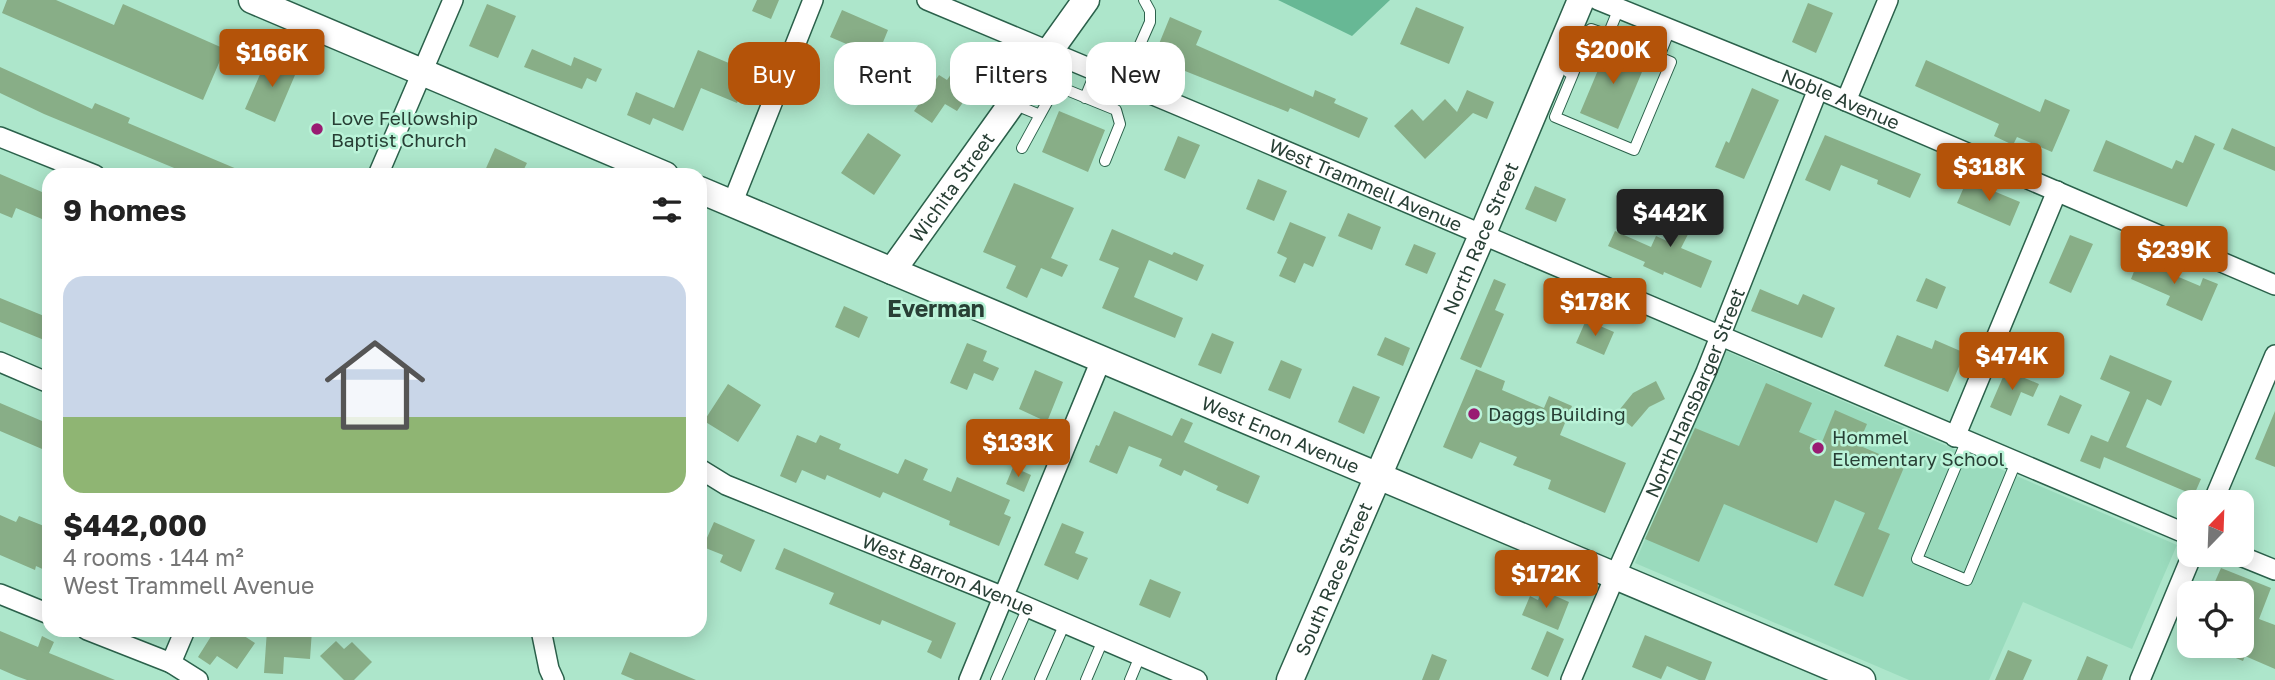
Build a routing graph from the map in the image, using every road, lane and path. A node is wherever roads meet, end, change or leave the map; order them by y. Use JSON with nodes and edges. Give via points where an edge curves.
{"nodes":[{"id":1,"x":252,"y":0,"type":"edge"},
{"id":2,"x":453,"y":0,"type":"edge"},
{"id":3,"x":813,"y":0,"type":"edge"},
{"id":4,"x":927,"y":0,"type":"edge"},
{"id":5,"x":1086,"y":0,"type":"edge"},
{"id":6,"x":1144,"y":0,"type":"edge"},
{"id":7,"x":1581,"y":0,"type":"edge"},
{"id":8,"x":1598,"y":0,"type":"edge"},
{"id":9,"x":1888,"y":0,"type":"edge"},
{"id":10,"x":1619,"y":8,"type":"junction"},
{"id":11,"x":1671,"y":29,"type":"junction"},
{"id":12,"x":1608,"y":35,"type":"junction"},
{"id":13,"x":1027,"y":42,"type":"edge"},
{"id":14,"x":1056,"y":42,"type":"edge"},
{"id":15,"x":1141,"y":42,"type":"edge"},
{"id":16,"x":1659,"y":57,"type":"junction"},
{"id":17,"x":1563,"y":70,"type":"junction"},
{"id":18,"x":422,"y":71,"type":"junction"},
{"id":19,"x":1818,"y":89,"type":"junction"},
{"id":20,"x":1085,"y":98,"type":"joint"},
{"id":21,"x":1846,"y":101,"type":"junction"},
{"id":22,"x":1012,"y":105,"type":"edge"},
{"id":23,"x":1017,"y":105,"type":"edge"},
{"id":24,"x":1176,"y":105,"type":"edge"},
{"id":25,"x":1040,"y":116,"type":"junction"},
{"id":26,"x":0,"y":137,"type":"edge"},
{"id":27,"x":1023,"y":148,"type":"dead end"},
{"id":28,"x":1104,"y":162,"type":"dead end"},
{"id":29,"x":78,"y":168,"type":"edge"},
{"id":30,"x":381,"y":168,"type":"edge"},
{"id":31,"x":649,"y":168,"type":"edge"},
{"id":32,"x":2057,"y":191,"type":"junction"},
{"id":33,"x":707,"y":193,"type":"edge"},
{"id":34,"x":732,"y":204,"type":"junction"},
{"id":35,"x":1483,"y":233,"type":"junction"},
{"id":36,"x":892,"y":271,"type":"junction"},
{"id":37,"x":2275,"y":285,"type":"edge"},
{"id":38,"x":1720,"y":337,"type":"junction"},
{"id":39,"x":2275,"y":355,"type":"edge"},
{"id":40,"x":1101,"y":360,"type":"junction"},
{"id":41,"x":0,"y":362,"type":"edge"},
{"id":42,"x":42,"y":380,"type":"edge"},
{"id":43,"x":1961,"y":439,"type":"junction"},
{"id":44,"x":2016,"y":463,"type":"junction"},
{"id":45,"x":707,"y":473,"type":"edge"},
{"id":46,"x":1377,"y":475,"type":"junction"},
{"id":47,"x":2218,"y":490,"type":"edge"},
{"id":48,"x":2177,"y":530,"type":"edge"},
{"id":49,"x":2254,"y":561,"type":"edge"},
{"id":50,"x":2187,"y":567,"type":"edge"},
{"id":51,"x":2275,"y":570,"type":"edge"},
{"id":52,"x":1615,"y":576,"type":"junction"},
{"id":53,"x":0,"y":594,"type":"edge"},
{"id":54,"x":1004,"y":597,"type":"junction"},
{"id":55,"x":1028,"y":607,"type":"junction"},
{"id":56,"x":42,"y":611,"type":"edge"},
{"id":57,"x":1065,"y":623,"type":"junction"},
{"id":58,"x":105,"y":637,"type":"edge"},
{"id":59,"x":182,"y":637,"type":"edge"},
{"id":60,"x":542,"y":637,"type":"edge"},
{"id":61,"x":1103,"y":640,"type":"junction"},
{"id":62,"x":1140,"y":656,"type":"junction"},
{"id":63,"x":171,"y":663,"type":"junction"},
{"id":64,"x":1859,"y":679,"type":"edge"},
{"id":65,"x":198,"y":680,"type":"edge"},
{"id":66,"x":554,"y":680,"type":"edge"},
{"id":67,"x":969,"y":680,"type":"edge"},
{"id":68,"x":996,"y":680,"type":"edge"},
{"id":69,"x":1040,"y":680,"type":"edge"},
{"id":70,"x":1086,"y":680,"type":"edge"},
{"id":71,"x":1130,"y":680,"type":"edge"},
{"id":72,"x":1197,"y":680,"type":"edge"},
{"id":73,"x":1290,"y":680,"type":"edge"},
{"id":74,"x":1571,"y":680,"type":"edge"},
{"id":75,"x":2140,"y":680,"type":"edge"}],
"edges":[{"from":1,"to":18,"type":"street"},
{"from":2,"to":18,"type":"street"},
{"from":3,"to":34,"type":"street"},
{"from":4,"to":13,"type":"street","name":"West Trammell Avenue"},
{"from":5,"to":14,"type":"street","name":"Wichita Street"},
{"from":6,"to":15,"type":"lane","via":[[1150,22]]},
{"from":7,"to":17,"type":"street","name":"North Race Street"},
{"from":8,"to":10,"type":"street","name":"Noble Avenue"},
{"from":9,"to":21,"type":"street"},
{"from":10,"to":11,"type":"street","name":"Noble Avenue"},
{"from":10,"to":12,"type":"lane"},
{"from":11,"to":16,"type":"lane"},
{"from":11,"to":19,"type":"street","name":"Noble Avenue"},
{"from":12,"to":16,"type":"lane"},
{"from":12,"to":17,"type":"lane","via":[[1591,29]]},
{"from":16,"to":17,"type":"lane","via":[[1671,62],[1634,150],[1555,117]]},
{"from":17,"to":35,"type":"street","name":"North Race Street"},
{"from":18,"to":30,"type":"street"},
{"from":18,"to":31,"type":"street"},
{"from":19,"to":21,"type":"street","name":"Noble Avenue"},
{"from":19,"to":38,"type":"street","name":"North Hansbarger Street"},
{"from":20,"to":25,"type":"lane","via":[[1062,88],[1051,96]]},
{"from":20,"to":28,"type":"lane","via":[[1116,110],[1120,124]]},
{"from":21,"to":32,"type":"street","name":"Noble Avenue"},
{"from":22,"to":36,"type":"street","name":"Wichita Street"},
{"from":23,"to":25,"type":"lane"},
{"from":24,"to":35,"type":"street","name":"West Trammell Avenue"},
{"from":25,"to":27,"type":"lane"},
{"from":26,"to":29,"type":"street"},
{"from":32,"to":37,"type":"street","name":"Noble Avenue"},
{"from":32,"to":43,"type":"street"},
{"from":33,"to":34,"type":"street","name":"West Enon Avenue"},
{"from":34,"to":36,"type":"street","name":"West Enon Avenue"},
{"from":35,"to":38,"type":"street","name":"West Trammell Avenue"},
{"from":35,"to":46,"type":"street","name":"North Race Street"},
{"from":36,"to":40,"type":"street","name":"West Enon Avenue"},
{"from":38,"to":43,"type":"street","name":"West Trammell Avenue"},
{"from":38,"to":52,"type":"street","name":"North Hansbarger Street"},
{"from":39,"to":47,"type":"street"},
{"from":40,"to":46,"type":"street","name":"West Enon Avenue"},
{"from":40,"to":54,"type":"street"},
{"from":41,"to":42,"type":"street"},
{"from":43,"to":44,"type":"street","name":"West Trammell Avenue"},
{"from":43,"to":44,"type":"lane","via":[[1917,559],[1967,580]]},
{"from":44,"to":48,"type":"street","name":"West Trammell Avenue"},
{"from":45,"to":54,"type":"street","name":"West Barron Avenue"},
{"from":46,"to":52,"type":"street","name":"West Enon Avenue"},
{"from":46,"to":73,"type":"street","name":"South Race Street"},
{"from":49,"to":51,"type":"street"},
{"from":50,"to":75,"type":"street"},
{"from":52,"to":64,"type":"street","name":"West Enon Avenue"},
{"from":52,"to":74,"type":"street","name":"North Hansbarger Street"},
{"from":53,"to":56,"type":"street"},
{"from":54,"to":55,"type":"street","name":"West Barron Avenue"},
{"from":54,"to":67,"type":"street"},
{"from":55,"to":57,"type":"street","name":"West Barron Avenue"},
{"from":55,"to":68,"type":"lane"},
{"from":57,"to":61,"type":"street","name":"West Barron Avenue"},
{"from":57,"to":69,"type":"lane"},
{"from":58,"to":63,"type":"street"},
{"from":59,"to":63,"type":"street"},
{"from":60,"to":66,"type":"street"},
{"from":61,"to":62,"type":"street","name":"West Barron Avenue"},
{"from":61,"to":70,"type":"lane"},
{"from":62,"to":71,"type":"lane"},
{"from":62,"to":72,"type":"street","name":"West Barron Avenue"},
{"from":63,"to":65,"type":"street"}]}
